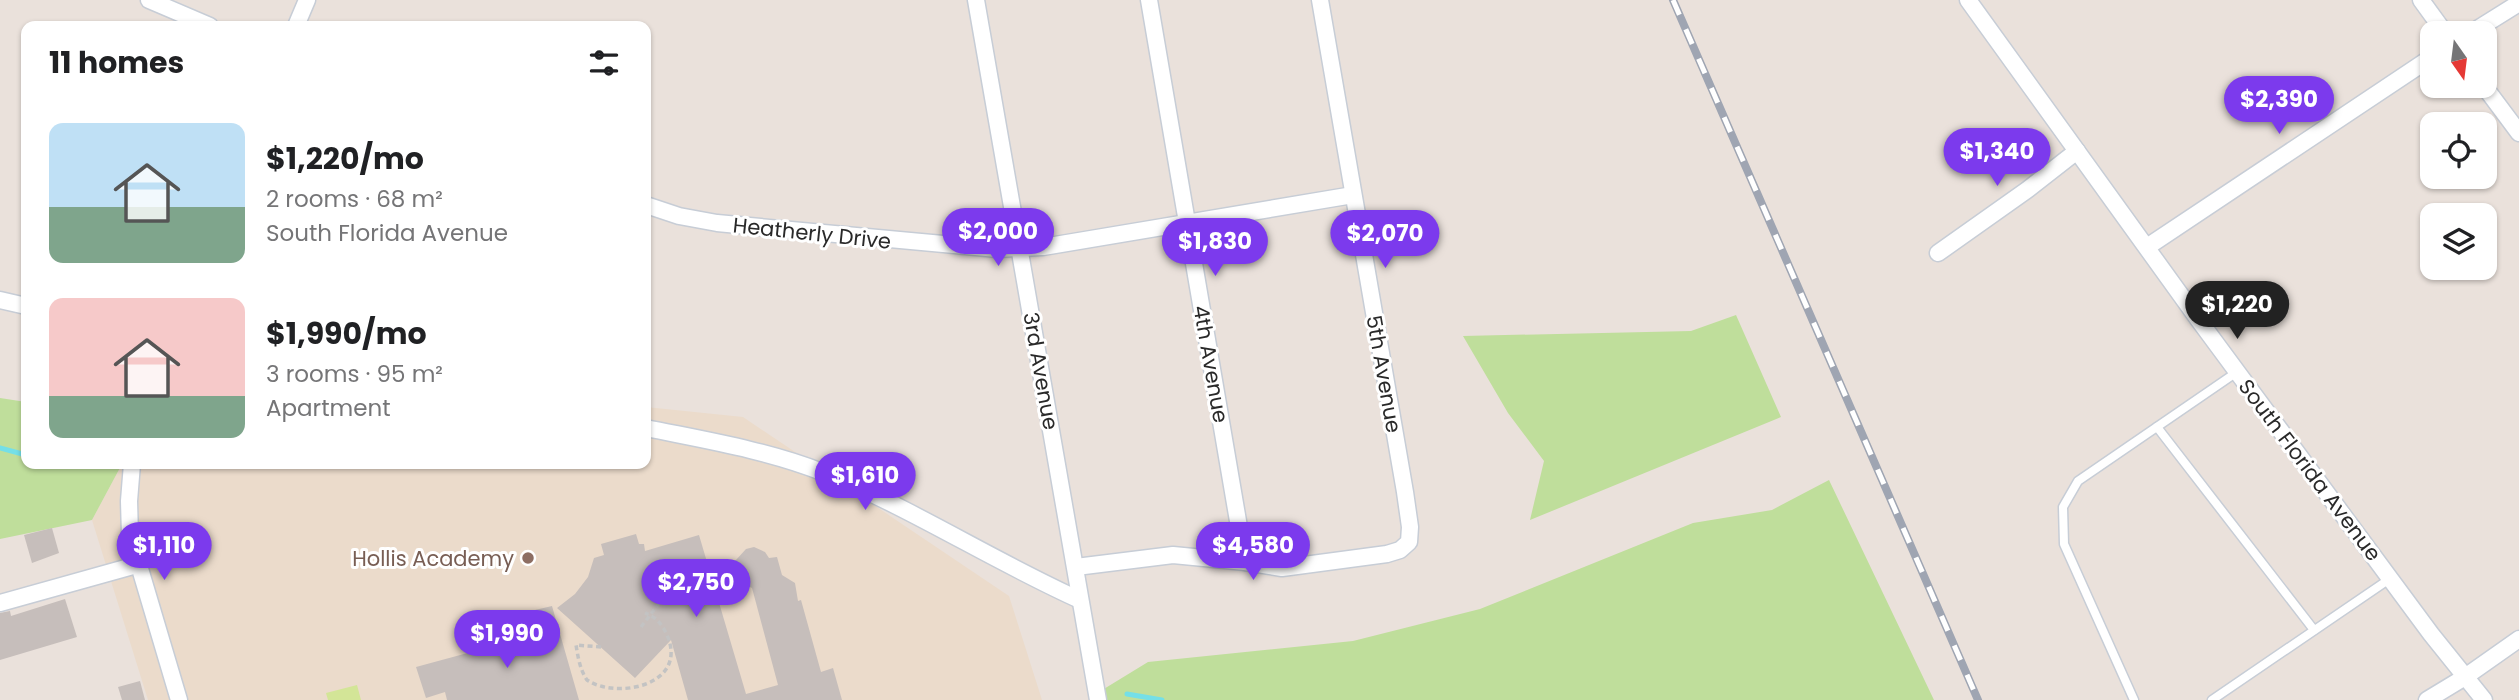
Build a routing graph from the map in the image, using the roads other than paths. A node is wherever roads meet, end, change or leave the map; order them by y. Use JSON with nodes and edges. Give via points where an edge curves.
{"nodes":[{"id":1,"x":149,"y":0,"type":"edge"},
{"id":2,"x":307,"y":0,"type":"edge"},
{"id":3,"x":975,"y":0,"type":"edge"},
{"id":4,"x":1149,"y":0,"type":"edge"},
{"id":5,"x":1320,"y":0,"type":"edge"},
{"id":6,"x":1968,"y":0,"type":"edge"},
{"id":7,"x":2421,"y":0,"type":"edge"},
{"id":8,"x":2519,"y":3,"type":"edge"},
{"id":9,"x":199,"y":21,"type":"edge"},
{"id":10,"x":298,"y":21,"type":"edge"},
{"id":11,"x":2436,"y":21,"type":"edge"},
{"id":12,"x":2491,"y":21,"type":"edge"},
{"id":13,"x":2420,"y":65,"type":"edge"},
{"id":14,"x":2493,"y":98,"type":"edge"},
{"id":15,"x":2519,"y":134,"type":"edge"},
{"id":16,"x":2077,"y":150,"type":"junction"},
{"id":17,"x":1353,"y":195,"type":"junction"},
{"id":18,"x":651,"y":207,"type":"edge"},
{"id":19,"x":1186,"y":223,"type":"junction"},
{"id":20,"x":2147,"y":247,"type":"junction"},
{"id":21,"x":1019,"y":248,"type":"junction"},
{"id":22,"x":1938,"y":253,"type":"dead end"},
{"id":23,"x":0,"y":300,"type":"edge"},
{"id":24,"x":21,"y":305,"type":"edge"},
{"id":25,"x":2238,"y":372,"type":"junction"},
{"id":26,"x":2157,"y":427,"type":"junction"},
{"id":27,"x":651,"y":429,"type":"edge"},
{"id":28,"x":132,"y":469,"type":"edge"},
{"id":29,"x":1245,"y":562,"type":"junction"},
{"id":30,"x":140,"y":564,"type":"junction"},
{"id":31,"x":1076,"y":567,"type":"junction"},
{"id":32,"x":2391,"y":578,"type":"junction"},
{"id":33,"x":1080,"y":600,"type":"junction"},
{"id":34,"x":0,"y":603,"type":"edge"},
{"id":35,"x":2314,"y":631,"type":"junction"},
{"id":36,"x":2519,"y":639,"type":"edge"},
{"id":37,"x":2465,"y":677,"type":"junction"},
{"id":38,"x":179,"y":700,"type":"edge"},
{"id":39,"x":1098,"y":700,"type":"edge"},
{"id":40,"x":2134,"y":700,"type":"edge"},
{"id":41,"x":2212,"y":700,"type":"edge"},
{"id":42,"x":2427,"y":700,"type":"edge"},
{"id":43,"x":2484,"y":700,"type":"edge"}],
"edges":[{"from":1,"to":9,"type":"street"},
{"from":2,"to":10,"type":"street"},
{"from":3,"to":21,"type":"street","name":"3rd Avenue"},
{"from":4,"to":19,"type":"street","name":"4th Avenue"},
{"from":5,"to":17,"type":"street","name":"5th Avenue"},
{"from":6,"to":16,"type":"street","name":"South Florida Avenue"},
{"from":7,"to":11,"type":"street"},
{"from":8,"to":12,"type":"street"},
{"from":13,"to":20,"type":"street"},
{"from":14,"to":15,"type":"street"},
{"from":16,"to":20,"type":"street","name":"South Florida Avenue"},
{"from":16,"to":22,"type":"street"},
{"from":17,"to":19,"type":"street","name":"Heatherly Drive"},
{"from":17,"to":29,"type":"street","name":"5th Avenue","via":[[1409,542],[1387,554],[1282,568]]},
{"from":18,"to":21,"type":"street","name":"Heatherly Drive","via":[[717,223],[973,248]]},
{"from":19,"to":21,"type":"street","name":"Heatherly Drive"},
{"from":19,"to":29,"type":"street","name":"4th Avenue"},
{"from":20,"to":25,"type":"street","name":"South Florida Avenue"},
{"from":21,"to":31,"type":"street","name":"3rd Avenue"},
{"from":23,"to":24,"type":"street"},
{"from":25,"to":26,"type":"lane"},
{"from":25,"to":32,"type":"street","name":"South Florida Avenue"},
{"from":26,"to":35,"type":"lane"},
{"from":26,"to":40,"type":"lane","via":[[2078,481],[2063,507],[2064,544]]},
{"from":27,"to":33,"type":"street","via":[[820,472]]},
{"from":28,"to":30,"type":"street","via":[[130,535]]},
{"from":29,"to":31,"type":"street","via":[[1173,555]]},
{"from":30,"to":34,"type":"street"},
{"from":30,"to":38,"type":"street"},
{"from":31,"to":33,"type":"street","name":"3rd Avenue"},
{"from":32,"to":35,"type":"lane"},
{"from":32,"to":37,"type":"street","name":"South Florida Avenue"},
{"from":33,"to":39,"type":"street","name":"3rd Avenue"},
{"from":35,"to":41,"type":"lane"},
{"from":36,"to":37,"type":"street"},
{"from":37,"to":42,"type":"street"},
{"from":37,"to":43,"type":"street","name":"South Florida Avenue"}]}
